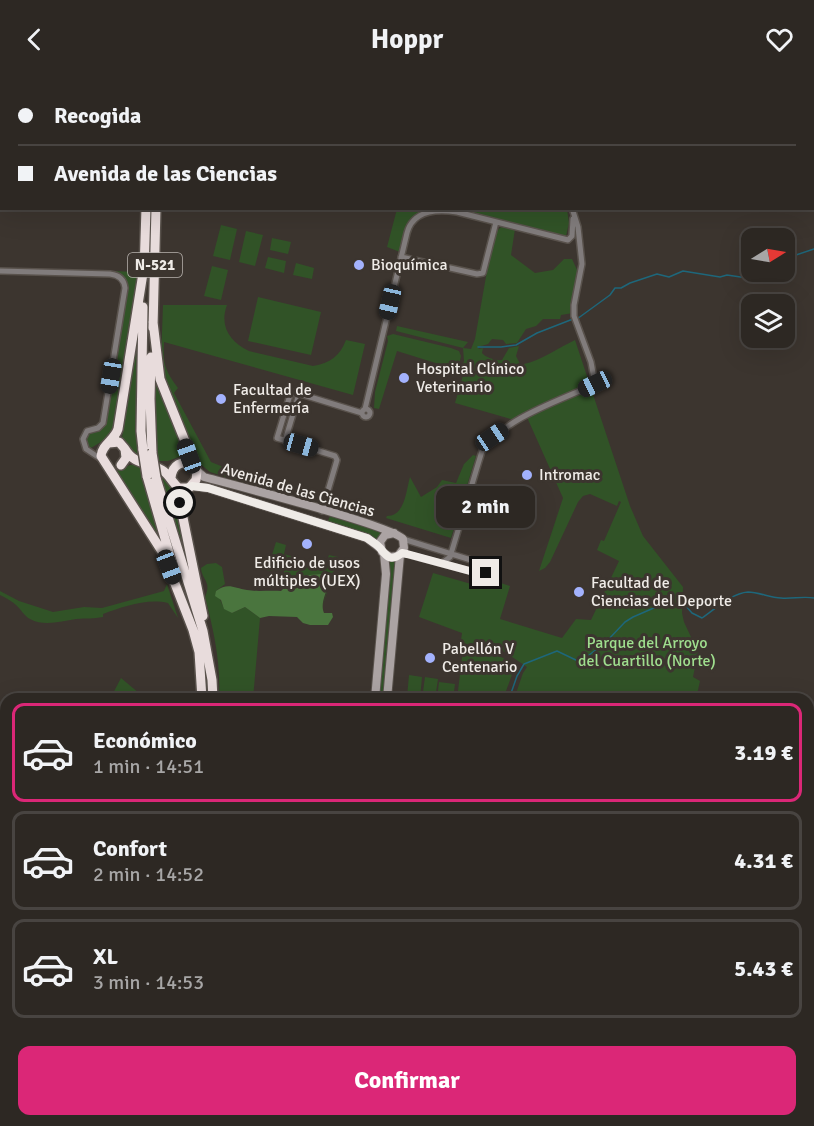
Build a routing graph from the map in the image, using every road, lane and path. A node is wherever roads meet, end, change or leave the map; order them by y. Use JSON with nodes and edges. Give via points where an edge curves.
{"nodes":[{"id":1,"x":146,"y":210,"type":"edge"},
{"id":2,"x":156,"y":210,"type":"edge"},
{"id":3,"x":573,"y":210,"type":"edge"},
{"id":4,"x":496,"y":222,"type":"junction"},
{"id":5,"x":401,"y":257,"type":"junction"},
{"id":6,"x":144,"y":267,"type":"junction"},
{"id":7,"x":0,"y":271,"type":"edge"},
{"id":8,"x":153,"y":322,"type":"junction"},
{"id":9,"x":299,"y":394,"type":"junction"},
{"id":10,"x":285,"y":441,"type":"junction"},
{"id":11,"x":106,"y":445,"type":"junction"},
{"id":12,"x":126,"y":449,"type":"junction"},
{"id":13,"x":92,"y":452,"type":"junction"},
{"id":14,"x":147,"y":452,"type":"junction"},
{"id":15,"x":103,"y":461,"type":"junction"},
{"id":16,"x":136,"y":461,"type":"junction"},
{"id":17,"x":121,"y":465,"type":"junction"},
{"id":18,"x":175,"y":467,"type":"junction"},
{"id":19,"x":160,"y":468,"type":"junction"},
{"id":20,"x":194,"y":468,"type":"junction"},
{"id":21,"x":152,"y":477,"type":"junction"},
{"id":22,"x":171,"y":478,"type":"junction"},
{"id":23,"x":188,"y":488,"type":"junction"},
{"id":24,"x":322,"y":511,"type":"junction"},
{"id":25,"x":394,"y":533,"type":"junction"},
{"id":26,"x":403,"y":539,"type":"junction"},
{"id":27,"x":382,"y":551,"type":"junction"},
{"id":28,"x":401,"y":554,"type":"junction"},
{"id":29,"x":450,"y":554,"type":"junction"},
{"id":30,"x":442,"y":562,"type":"junction"},
{"id":31,"x":195,"y":635,"type":"junction"},
{"id":32,"x":210,"y":663,"type":"junction"},
{"id":33,"x":202,"y":693,"type":"edge"},
{"id":34,"x":212,"y":693,"type":"edge"},
{"id":35,"x":376,"y":693,"type":"edge"},
{"id":36,"x":388,"y":693,"type":"edge"}],
"edges":[{"from":1,"to":6,"type":"highway","number":"N-521"},
{"from":2,"to":8,"type":"highway","number":"N-521"},
{"from":3,"to":4,"type":"street","via":[[573,231],[568,240]]},
{"from":3,"to":29,"type":"street","via":[[582,264],[575,319],[595,384],[513,422],[492,437],[482,451]]},
{"from":4,"to":5,"type":"street","via":[[441,210],[422,214],[408,227]]},
{"from":4,"to":5,"type":"street","via":[[483,273]]},
{"from":5,"to":9,"type":"street","via":[[365,410]]},
{"from":6,"to":11,"type":"highway","via":[[118,429]]},
{"from":6,"to":14,"type":"highway","number":"N-521","via":[[141,431]]},
{"from":7,"to":13,"type":"street","via":[[110,274],[124,282],[103,423],[87,431],[82,439]]},
{"from":8,"to":14,"type":"highway","number":"N-521"},
{"from":8,"to":20,"type":"highway","via":[[160,379]]},
{"from":9,"to":10,"type":"street"},
{"from":9,"to":10,"type":"street","via":[[290,395],[277,438]]},
{"from":10,"to":24,"type":"street","via":[[335,456]]},
{"from":11,"to":12,"type":"highway","via":[[118,442]]},
{"from":11,"to":13,"type":"street"},
{"from":11,"to":15,"type":"highway","via":[[101,452]]},
{"from":12,"to":16,"type":"highway"},
{"from":12,"to":17,"type":"highway"},
{"from":13,"to":15,"type":"street"},
{"from":14,"to":21,"type":"highway","number":"N-521","bridge":true},
{"from":15,"to":17,"type":"highway","via":[[112,467]]},
{"from":15,"to":31,"type":"highway","via":[[163,553]]},
{"from":16,"to":17,"type":"highway"},
{"from":16,"to":19,"type":"highway"},
{"from":18,"to":19,"type":"highway"},
{"from":18,"to":20,"type":"highway","via":[[183,463]]},
{"from":18,"to":22,"type":"highway"},
{"from":19,"to":22,"type":"highway"},
{"from":20,"to":23,"type":"highway","via":[[197,479]]},
{"from":20,"to":24,"type":"main road","name":"Avenida de las Ciencias","via":[[204,477]]},
{"from":21,"to":31,"type":"highway","number":"N-521"},
{"from":21,"to":32,"type":"highway","number":"N-521"},
{"from":22,"to":23,"type":"highway","via":[[177,486]]},
{"from":23,"to":27,"type":"main road","name":"Avenida de las Ciencias","via":[[208,488],[367,538]]},
{"from":23,"to":32,"type":"highway","via":[[180,503],[209,641]]},
{"from":24,"to":25,"type":"main road","name":"Avenida de las Ciencias"},
{"from":25,"to":26,"type":"main road"},
{"from":25,"to":27,"type":"main road","via":[[384,536]]},
{"from":26,"to":28,"type":"main road"},
{"from":26,"to":29,"type":"street"},
{"from":27,"to":28,"type":"main road","via":[[392,558]]},
{"from":27,"to":35,"type":"main road","via":[[386,570]]},
{"from":28,"to":30,"type":"street"},
{"from":28,"to":36,"type":"main road"},
{"from":29,"to":30,"type":"street"},
{"from":29,"to":30,"type":"street","via":[[484,564],[487,572],[481,574]]},
{"from":31,"to":33,"type":"highway","number":"N-521"},
{"from":32,"to":34,"type":"highway","number":"N-521"}]}
